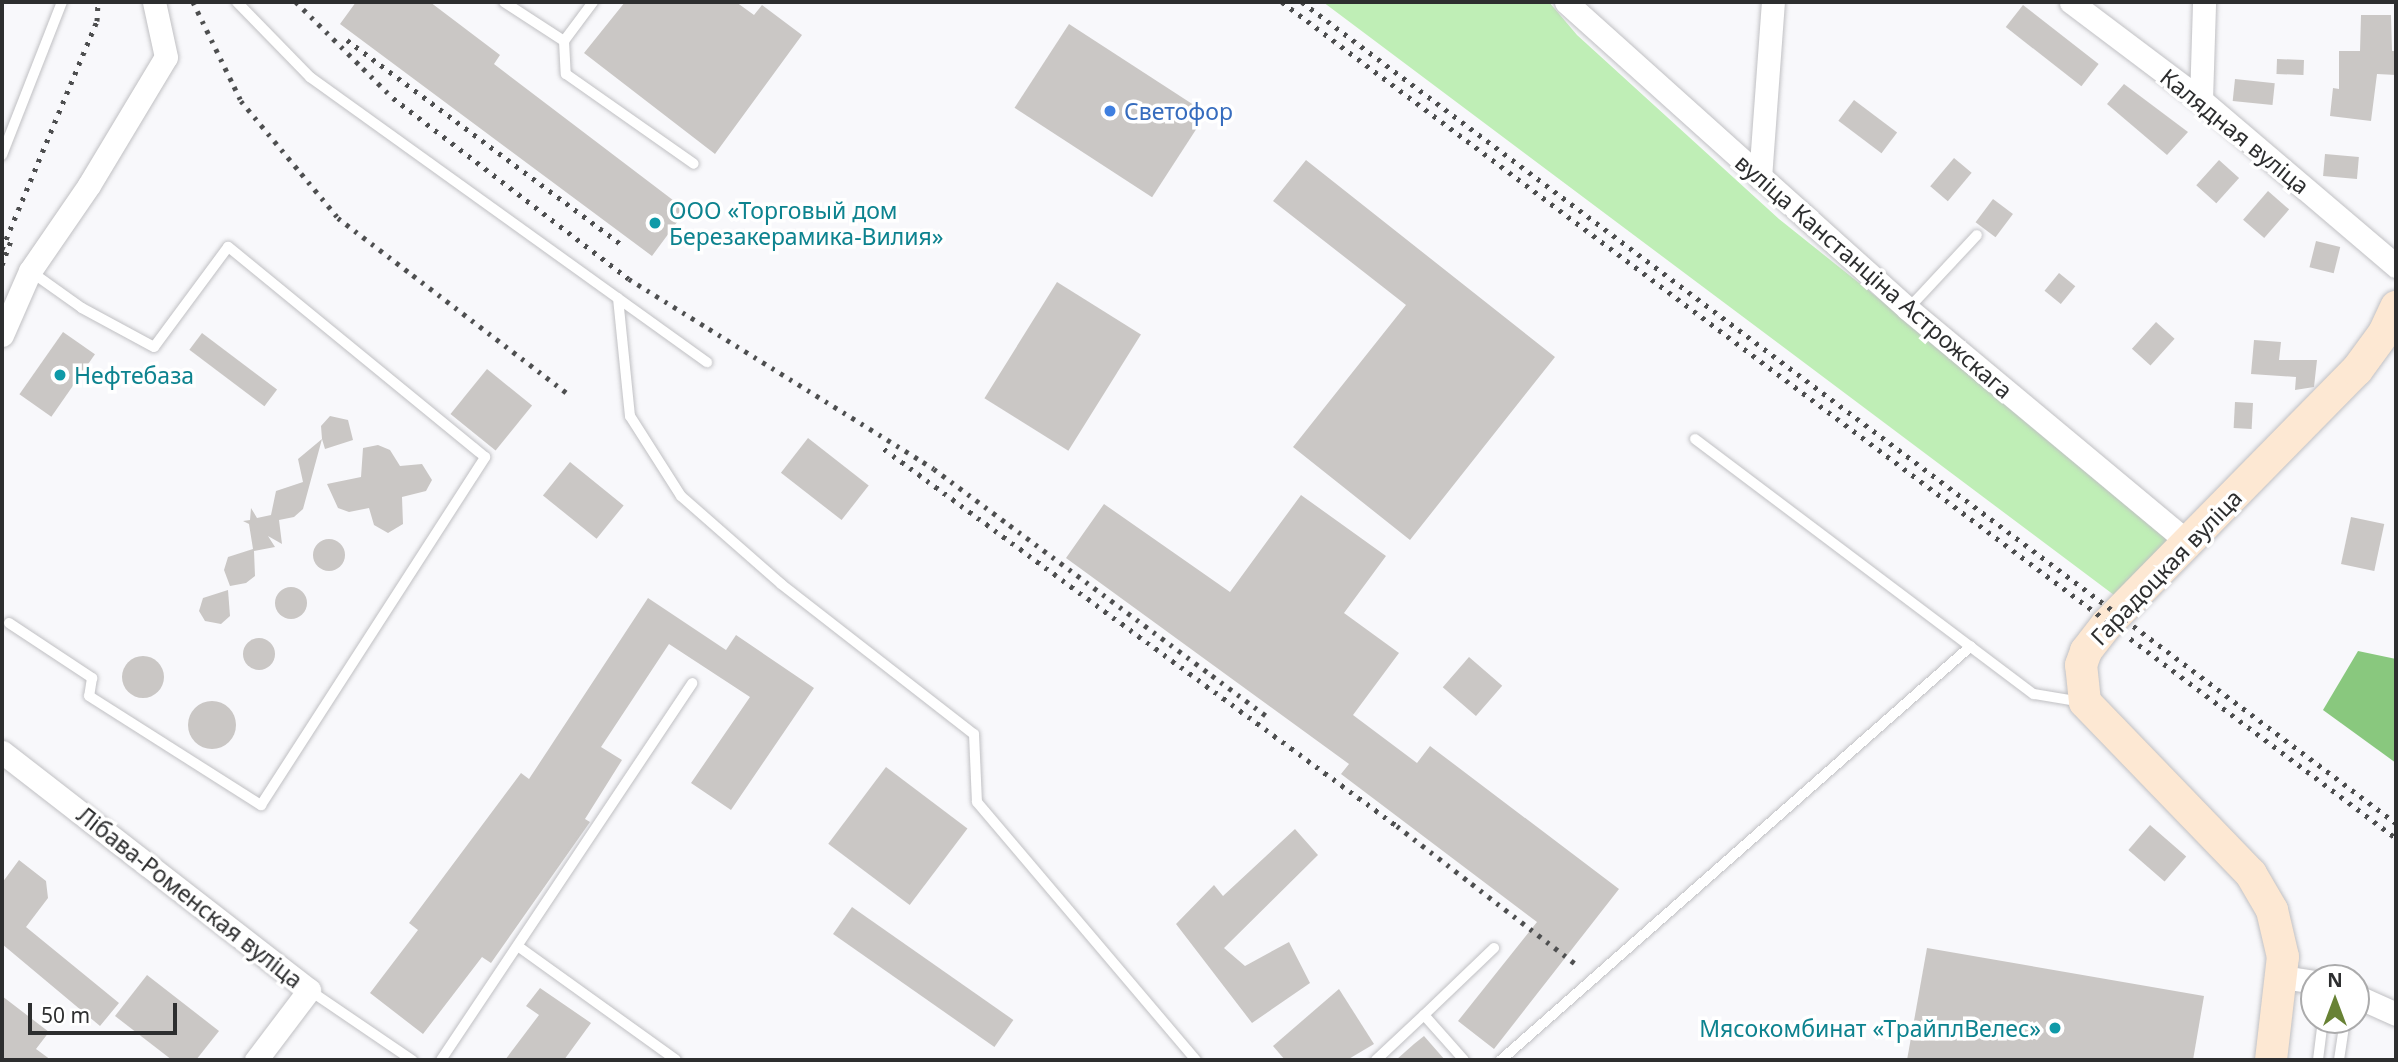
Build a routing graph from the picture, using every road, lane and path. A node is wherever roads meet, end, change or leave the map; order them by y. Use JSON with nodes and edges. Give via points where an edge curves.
{"nodes":[{"id":1,"x":62,"y":2,"type":"edge"},
{"id":2,"x":154,"y":2,"type":"edge"},
{"id":3,"x":237,"y":2,"type":"edge"},
{"id":4,"x":504,"y":2,"type":"edge"},
{"id":5,"x":593,"y":2,"type":"edge"},
{"id":6,"x":1566,"y":2,"type":"edge"},
{"id":7,"x":1773,"y":2,"type":"edge"},
{"id":8,"x":2071,"y":2,"type":"edge"},
{"id":9,"x":2204,"y":2,"type":"edge"},
{"id":10,"x":564,"y":41,"type":"junction"},
{"id":11,"x":2201,"y":100,"type":"junction"},
{"id":12,"x":2,"y":155,"type":"edge"},
{"id":13,"x":694,"y":164,"type":"dead end"},
{"id":14,"x":1760,"y":178,"type":"junction"},
{"id":15,"x":1977,"y":235,"type":"dead end"},
{"id":16,"x":2396,"y":266,"type":"edge"},
{"id":17,"x":30,"y":271,"type":"junction"},
{"id":18,"x":618,"y":299,"type":"junction"},
{"id":19,"x":2396,"y":307,"type":"edge"},
{"id":20,"x":1908,"y":309,"type":"junction"},
{"id":21,"x":2,"y":335,"type":"edge"},
{"id":22,"x":707,"y":362,"type":"dead end"},
{"id":23,"x":1695,"y":439,"type":"dead end"},
{"id":24,"x":2189,"y":542,"type":"junction"},
{"id":25,"x":9,"y":623,"type":"dead end"},
{"id":26,"x":1971,"y":646,"type":"junction"},
{"id":27,"x":692,"y":683,"type":"dead end"},
{"id":28,"x":2085,"y":702,"type":"junction"},
{"id":29,"x":2,"y":752,"type":"edge"},
{"id":30,"x":519,"y":947,"type":"junction"},
{"id":31,"x":1494,"y":948,"type":"dead end"},
{"id":32,"x":2283,"y":977,"type":"junction"},
{"id":33,"x":2300,"y":980,"type":"edge"},
{"id":34,"x":309,"y":990,"type":"junction"},
{"id":35,"x":2370,"y":1002,"type":"edge"},
{"id":36,"x":2396,"y":1014,"type":"edge"},
{"id":37,"x":1424,"y":1015,"type":"junction"},
{"id":38,"x":2321,"y":1034,"type":"edge"},
{"id":39,"x":2342,"y":1034,"type":"edge"},
{"id":40,"x":256,"y":1060,"type":"edge"},
{"id":41,"x":412,"y":1060,"type":"edge"},
{"id":42,"x":441,"y":1060,"type":"edge"},
{"id":43,"x":676,"y":1060,"type":"edge"},
{"id":44,"x":1196,"y":1060,"type":"edge"},
{"id":45,"x":1376,"y":1060,"type":"edge"},
{"id":46,"x":1464,"y":1060,"type":"edge"},
{"id":47,"x":1501,"y":1060,"type":"edge"},
{"id":48,"x":2271,"y":1060,"type":"edge"},
{"id":49,"x":2318,"y":1060,"type":"edge"},
{"id":50,"x":2339,"y":1060,"type":"edge"}],
"edges":[{"from":1,"to":12,"type":"lane"},
{"from":2,"to":17,"type":"street","via":[[166,57],[89,186]]},
{"from":3,"to":18,"type":"lane","via":[[310,77]]},
{"from":4,"to":10,"type":"lane"},
{"from":5,"to":10,"type":"lane"},
{"from":6,"to":14,"type":"street","name":"вуліца Канстанціна Астрожскага"},
{"from":7,"to":14,"type":"street","via":[[1768,120]]},
{"from":8,"to":11,"type":"street","name":"Калядная вуліца"},
{"from":9,"to":11,"type":"street"},
{"from":10,"to":13,"type":"lane","via":[[566,74]]},
{"from":11,"to":16,"type":"street","name":"Калядная вуліца"},
{"from":14,"to":20,"type":"street","name":"вуліца Канстанціна Астрожскага"},
{"from":15,"to":20,"type":"lane"},
{"from":17,"to":21,"type":"street"},
{"from":17,"to":25,"type":"lane","via":[[82,308],[154,347],[228,247],[485,457],[261,805],[89,696],[92,678]]},
{"from":18,"to":22,"type":"lane"},
{"from":18,"to":44,"type":"lane","via":[[630,416],[681,496],[781,584],[974,734],[977,802]]},
{"from":19,"to":24,"type":"street","name":"Гарадоцкая вуліца","via":[[2357,370]]},
{"from":20,"to":24,"type":"street","name":"вуліца Канстанціна Астрожскага"},
{"from":23,"to":26,"type":"lane"},
{"from":24,"to":28,"type":"street","name":"Гарадоцкая вуліца","via":[[2106,624],[2086,651],[2081,679]]},
{"from":26,"to":28,"type":"lane","via":[[2034,694]]},
{"from":26,"to":47,"type":"lane"},
{"from":27,"to":30,"type":"lane"},
{"from":28,"to":32,"type":"street","via":[[2251,874],[2272,910],[2281,938]]},
{"from":29,"to":34,"type":"street","name":"Лібава-Роменская вуліца"},
{"from":30,"to":42,"type":"lane"},
{"from":30,"to":43,"type":"lane"},
{"from":31,"to":37,"type":"lane"},
{"from":32,"to":33,"type":"street"},
{"from":32,"to":48,"type":"street"},
{"from":34,"to":40,"type":"street","name":"Лібава-Роменская вуліца"},
{"from":34,"to":41,"type":"lane"},
{"from":35,"to":36,"type":"street"},
{"from":37,"to":45,"type":"lane"},
{"from":37,"to":46,"type":"lane"},
{"from":38,"to":49,"type":"lane"},
{"from":39,"to":50,"type":"lane"}]}
